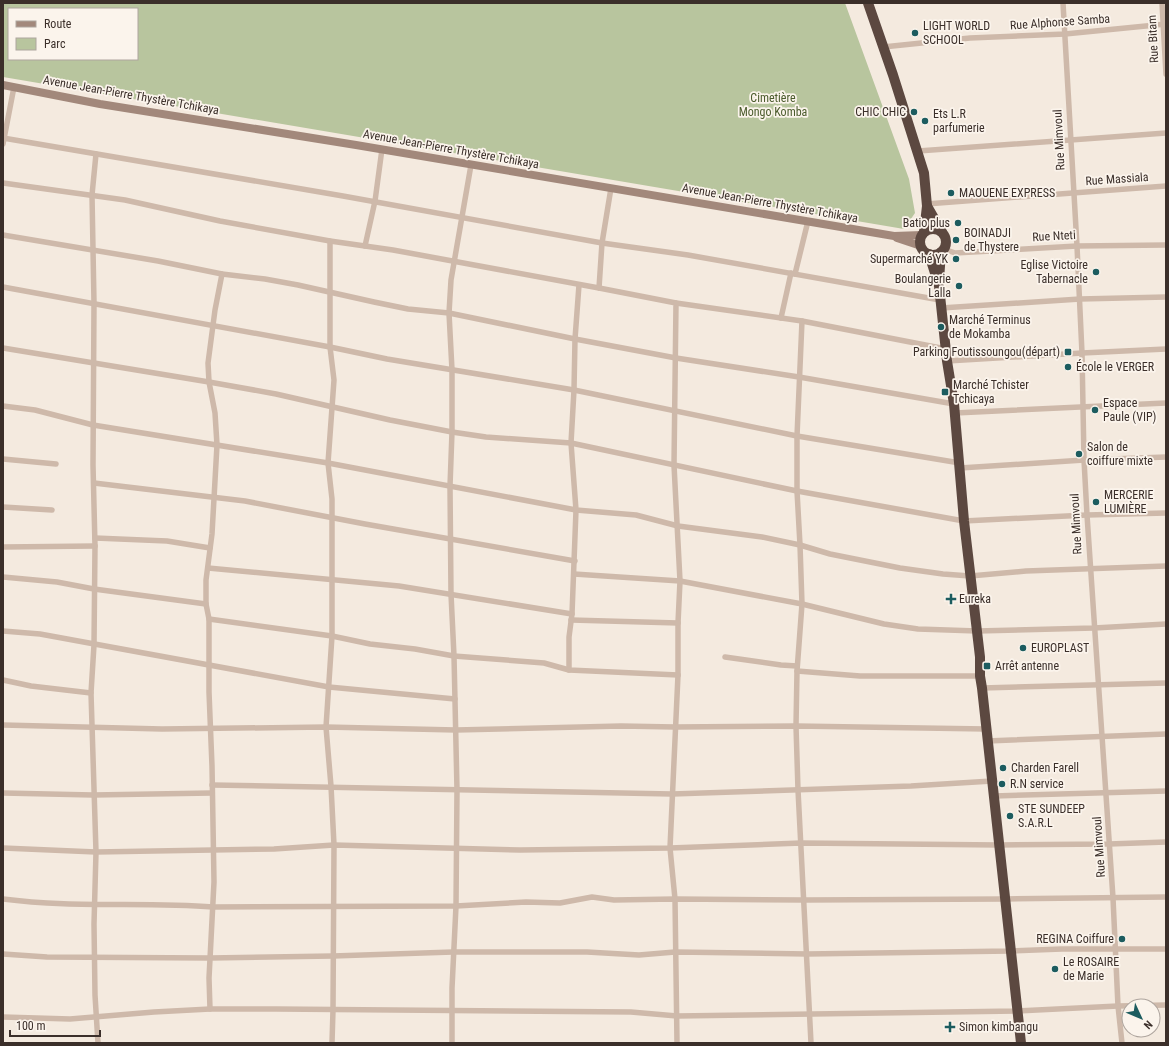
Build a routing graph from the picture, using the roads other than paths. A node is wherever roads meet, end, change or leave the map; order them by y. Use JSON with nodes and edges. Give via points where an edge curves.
{"nodes":[{"id":1,"x":868,"y":3,"type":"edge"},
{"id":2,"x":1063,"y":3,"type":"edge"},
{"id":3,"x":1162,"y":3,"type":"edge"},
{"id":4,"x":1165,"y":24,"type":"edge"},
{"id":5,"x":1065,"y":34,"type":"junction"},
{"id":6,"x":883,"y":47,"type":"junction"},
{"id":7,"x":1166,"y":74,"type":"edge"},
{"id":8,"x":3,"y":85,"type":"edge"},
{"id":9,"x":14,"y":87,"type":"junction"},
{"id":10,"x":1166,"y":133,"type":"edge"},
{"id":11,"x":3,"y":140,"type":"edge"},
{"id":12,"x":1070,"y":140,"type":"junction"},
{"id":13,"x":382,"y":149,"type":"junction"},
{"id":14,"x":918,"y":151,"type":"junction"},
{"id":15,"x":96,"y":154,"type":"junction"},
{"id":16,"x":472,"y":165,"type":"junction"},
{"id":17,"x":3,"y":183,"type":"edge"},
{"id":18,"x":1166,"y":186,"type":"edge"},
{"id":19,"x":611,"y":188,"type":"junction"},
{"id":20,"x":1074,"y":193,"type":"junction"},
{"id":21,"x":92,"y":195,"type":"junction"},
{"id":22,"x":375,"y":202,"type":"junction"},
{"id":23,"x":927,"y":205,"type":"junction"},
{"id":24,"x":463,"y":217,"type":"junction"},
{"id":25,"x":808,"y":221,"type":"junction"},
{"id":26,"x":942,"y":232,"type":"junction"},
{"id":27,"x":923,"y":234,"type":"junction"},
{"id":28,"x":3,"y":235,"type":"edge"},
{"id":29,"x":894,"y":236,"type":"junction"},
{"id":30,"x":330,"y":241,"type":"junction"},
{"id":31,"x":602,"y":243,"type":"junction"},
{"id":32,"x":1166,"y":245,"type":"edge"},
{"id":33,"x":365,"y":246,"type":"junction"},
{"id":34,"x":921,"y":246,"type":"junction"},
{"id":35,"x":1077,"y":246,"type":"junction"},
{"id":36,"x":94,"y":250,"type":"junction"},
{"id":37,"x":942,"y":250,"type":"junction"},
{"id":38,"x":929,"y":254,"type":"junction"},
{"id":39,"x":455,"y":261,"type":"junction"},
{"id":40,"x":222,"y":274,"type":"junction"},
{"id":41,"x":793,"y":274,"type":"junction"},
{"id":42,"x":579,"y":285,"type":"junction"},
{"id":43,"x":938,"y":286,"type":"junction"},
{"id":44,"x":3,"y":287,"type":"edge"},
{"id":45,"x":598,"y":288,"type":"junction"},
{"id":46,"x":329,"y":292,"type":"junction"},
{"id":47,"x":1166,"y":297,"type":"edge"},
{"id":48,"x":1080,"y":299,"type":"junction"},
{"id":49,"x":676,"y":303,"type":"junction"},
{"id":50,"x":94,"y":304,"type":"junction"},
{"id":51,"x":941,"y":304,"type":"junction"},
{"id":52,"x":449,"y":313,"type":"junction"},
{"id":53,"x":781,"y":318,"type":"junction"},
{"id":54,"x":802,"y":321,"type":"junction"},
{"id":55,"x":213,"y":326,"type":"junction"},
{"id":56,"x":575,"y":339,"type":"junction"},
{"id":57,"x":330,"y":347,"type":"junction"},
{"id":58,"x":3,"y":348,"type":"edge"},
{"id":59,"x":946,"y":349,"type":"junction"},
{"id":60,"x":1166,"y":349,"type":"edge"},
{"id":61,"x":1082,"y":353,"type":"junction"},
{"id":62,"x":676,"y":358,"type":"junction"},
{"id":63,"x":94,"y":362,"type":"junction"},
{"id":64,"x":947,"y":362,"type":"junction"},
{"id":65,"x":452,"y":370,"type":"junction"},
{"id":66,"x":799,"y":377,"type":"junction"},
{"id":67,"x":209,"y":382,"type":"junction"},
{"id":68,"x":574,"y":390,"type":"junction"},
{"id":69,"x":1166,"y":403,"type":"edge"},
{"id":70,"x":3,"y":406,"type":"edge"},
{"id":71,"x":332,"y":406,"type":"junction"},
{"id":72,"x":1083,"y":406,"type":"junction"},
{"id":73,"x":955,"y":409,"type":"junction"},
{"id":74,"x":676,"y":412,"type":"junction"},
{"id":75,"x":93,"y":425,"type":"junction"},
{"id":76,"x":452,"y":432,"type":"junction"},
{"id":77,"x":797,"y":436,"type":"junction"},
{"id":78,"x":571,"y":443,"type":"junction"},
{"id":79,"x":217,"y":445,"type":"junction"},
{"id":80,"x":1166,"y":457,"type":"edge"},
{"id":81,"x":3,"y":459,"type":"edge"},
{"id":82,"x":1084,"y":460,"type":"junction"},
{"id":83,"x":328,"y":463,"type":"junction"},
{"id":84,"x":56,"y":464,"type":"dead end"},
{"id":85,"x":674,"y":465,"type":"junction"},
{"id":86,"x":960,"y":466,"type":"junction"},
{"id":87,"x":94,"y":482,"type":"junction"},
{"id":88,"x":450,"y":486,"type":"junction"},
{"id":89,"x":797,"y":491,"type":"junction"},
{"id":90,"x":214,"y":499,"type":"junction"},
{"id":91,"x":3,"y":507,"type":"edge"},
{"id":92,"x":52,"y":510,"type":"dead end"},
{"id":93,"x":576,"y":510,"type":"junction"},
{"id":94,"x":1166,"y":513,"type":"edge"},
{"id":95,"x":1086,"y":515,"type":"junction"},
{"id":96,"x":332,"y":517,"type":"junction"},
{"id":97,"x":964,"y":521,"type":"junction"},
{"id":98,"x":678,"y":526,"type":"junction"},
{"id":99,"x":95,"y":538,"type":"junction"},
{"id":100,"x":450,"y":538,"type":"junction"},
{"id":101,"x":800,"y":545,"type":"junction"},
{"id":102,"x":95,"y":546,"type":"junction"},
{"id":103,"x":3,"y":547,"type":"edge"},
{"id":104,"x":210,"y":548,"type":"junction"},
{"id":105,"x":575,"y":561,"type":"junction"},
{"id":106,"x":1166,"y":566,"type":"edge"},
{"id":107,"x":208,"y":568,"type":"junction"},
{"id":108,"x":1090,"y":569,"type":"junction"},
{"id":109,"x":574,"y":574,"type":"junction"},
{"id":110,"x":970,"y":576,"type":"junction"},
{"id":111,"x":3,"y":577,"type":"edge"},
{"id":112,"x":331,"y":579,"type":"junction"},
{"id":113,"x":680,"y":581,"type":"junction"},
{"id":114,"x":94,"y":589,"type":"junction"},
{"id":115,"x":451,"y":594,"type":"junction"},
{"id":116,"x":206,"y":604,"type":"junction"},
{"id":117,"x":802,"y":604,"type":"junction"},
{"id":118,"x":572,"y":614,"type":"junction"},
{"id":119,"x":209,"y":619,"type":"junction"},
{"id":120,"x":571,"y":620,"type":"junction"},
{"id":121,"x":678,"y":623,"type":"junction"},
{"id":122,"x":1166,"y":624,"type":"edge"},
{"id":123,"x":1094,"y":628,"type":"junction"},
{"id":124,"x":3,"y":631,"type":"edge"},
{"id":125,"x":977,"y":631,"type":"junction"},
{"id":126,"x":332,"y":636,"type":"junction"},
{"id":127,"x":94,"y":645,"type":"junction"},
{"id":128,"x":454,"y":656,"type":"junction"},
{"id":129,"x":725,"y":657,"type":"dead end"},
{"id":130,"x":208,"y":664,"type":"junction"},
{"id":131,"x":797,"y":668,"type":"junction"},
{"id":132,"x":569,"y":670,"type":"junction"},
{"id":133,"x":678,"y":675,"type":"junction"},
{"id":134,"x":980,"y":676,"type":"junction"},
{"id":135,"x":3,"y":680,"type":"edge"},
{"id":136,"x":1166,"y":683,"type":"edge"},
{"id":137,"x":1098,"y":685,"type":"junction"},
{"id":138,"x":329,"y":687,"type":"junction"},
{"id":139,"x":982,"y":688,"type":"junction"},
{"id":140,"x":91,"y":693,"type":"junction"},
{"id":141,"x":455,"y":699,"type":"junction"},
{"id":142,"x":3,"y":725,"type":"edge"},
{"id":143,"x":92,"y":726,"type":"junction"},
{"id":144,"x":796,"y":726,"type":"junction"},
{"id":145,"x":326,"y":727,"type":"junction"},
{"id":146,"x":675,"y":727,"type":"junction"},
{"id":147,"x":210,"y":728,"type":"junction"},
{"id":148,"x":986,"y":729,"type":"junction"},
{"id":149,"x":456,"y":730,"type":"junction"},
{"id":150,"x":1166,"y":734,"type":"edge"},
{"id":151,"x":1102,"y":736,"type":"junction"},
{"id":152,"x":987,"y":741,"type":"junction"},
{"id":153,"x":992,"y":781,"type":"junction"},
{"id":154,"x":212,"y":785,"type":"junction"},
{"id":155,"x":331,"y":786,"type":"junction"},
{"id":156,"x":457,"y":790,"type":"junction"},
{"id":157,"x":798,"y":790,"type":"junction"},
{"id":158,"x":1166,"y":791,"type":"edge"},
{"id":159,"x":1106,"y":792,"type":"junction"},
{"id":160,"x":3,"y":793,"type":"edge"},
{"id":161,"x":212,"y":793,"type":"junction"},
{"id":162,"x":672,"y":794,"type":"junction"},
{"id":163,"x":93,"y":795,"type":"junction"},
{"id":164,"x":994,"y":796,"type":"junction"},
{"id":165,"x":1166,"y":842,"type":"edge"},
{"id":166,"x":801,"y":843,"type":"junction"},
{"id":167,"x":1109,"y":844,"type":"junction"},
{"id":168,"x":334,"y":845,"type":"junction"},
{"id":169,"x":999,"y":845,"type":"junction"},
{"id":170,"x":3,"y":848,"type":"edge"},
{"id":171,"x":456,"y":848,"type":"junction"},
{"id":172,"x":670,"y":848,"type":"junction"},
{"id":173,"x":213,"y":850,"type":"junction"},
{"id":174,"x":96,"y":852,"type":"junction"},
{"id":175,"x":1166,"y":897,"type":"edge"},
{"id":176,"x":675,"y":898,"type":"junction"},
{"id":177,"x":1113,"y":898,"type":"junction"},
{"id":178,"x":3,"y":899,"type":"edge"},
{"id":179,"x":804,"y":900,"type":"junction"},
{"id":180,"x":1005,"y":900,"type":"junction"},
{"id":181,"x":94,"y":904,"type":"junction"},
{"id":182,"x":334,"y":906,"type":"junction"},
{"id":183,"x":456,"y":906,"type":"junction"},
{"id":184,"x":213,"y":907,"type":"junction"},
{"id":185,"x":1115,"y":949,"type":"junction"},
{"id":186,"x":1166,"y":949,"type":"edge"},
{"id":187,"x":1010,"y":951,"type":"junction"},
{"id":188,"x":454,"y":952,"type":"junction"},
{"id":189,"x":675,"y":952,"type":"junction"},
{"id":190,"x":3,"y":954,"type":"edge"},
{"id":191,"x":807,"y":954,"type":"junction"},
{"id":192,"x":333,"y":956,"type":"junction"},
{"id":193,"x":95,"y":957,"type":"junction"},
{"id":194,"x":210,"y":958,"type":"junction"},
{"id":195,"x":1166,"y":1005,"type":"edge"},
{"id":196,"x":1118,"y":1006,"type":"junction"},
{"id":197,"x":210,"y":1009,"type":"junction"},
{"id":198,"x":333,"y":1010,"type":"junction"},
{"id":199,"x":452,"y":1010,"type":"junction"},
{"id":200,"x":1017,"y":1011,"type":"junction"},
{"id":201,"x":810,"y":1015,"type":"junction"},
{"id":202,"x":678,"y":1016,"type":"junction"},
{"id":203,"x":3,"y":1017,"type":"edge"},
{"id":204,"x":97,"y":1017,"type":"junction"},
{"id":205,"x":3,"y":1022,"type":"edge"},
{"id":206,"x":98,"y":1043,"type":"edge"},
{"id":207,"x":332,"y":1043,"type":"edge"},
{"id":208,"x":452,"y":1043,"type":"edge"},
{"id":209,"x":677,"y":1043,"type":"edge"},
{"id":210,"x":811,"y":1043,"type":"edge"},
{"id":211,"x":1021,"y":1043,"type":"edge"},
{"id":212,"x":1122,"y":1043,"type":"edge"}],
"edges":[{"from":1,"to":6,"type":"highway"},
{"from":2,"to":5,"type":"street","name":"Rue Mimvoul"},
{"from":3,"to":4,"type":"street","name":"Rue Bitam"},
{"from":4,"to":5,"type":"street","name":"Rue Alphonse Samba"},
{"from":4,"to":7,"type":"street","name":"Rue Bitam"},
{"from":5,"to":6,"type":"street","name":"Rue Alphonse Samba","via":[[970,38]]},
{"from":5,"to":12,"type":"street","name":"Rue Mimvoul"},
{"from":6,"to":14,"type":"highway"},
{"from":8,"to":9,"type":"street","name":"Avenue Jean-Pierre Thystère Tchikaya"},
{"from":9,"to":11,"type":"street"},
{"from":9,"to":13,"type":"street","name":"Avenue Jean-Pierre Thystère Tchikaya","via":[[100,104]]},
{"from":10,"to":12,"type":"street"},
{"from":11,"to":15,"type":"street"},
{"from":12,"to":14,"type":"street"},
{"from":12,"to":20,"type":"street","name":"Rue Mimvoul"},
{"from":13,"to":16,"type":"street","name":"Avenue Jean-Pierre Thystère Tchikaya"},
{"from":13,"to":22,"type":"street"},
{"from":14,"to":23,"type":"highway","via":[[924,173]]},
{"from":15,"to":21,"type":"street"},
{"from":15,"to":22,"type":"street"},
{"from":16,"to":19,"type":"street","name":"Avenue Jean-Pierre Thystère Tchikaya"},
{"from":16,"to":24,"type":"street"},
{"from":17,"to":21,"type":"street"},
{"from":18,"to":20,"type":"street","name":"Rue Massiala"},
{"from":19,"to":25,"type":"street","name":"Avenue Jean-Pierre Thystère Tchikaya"},
{"from":19,"to":31,"type":"street"},
{"from":20,"to":23,"type":"street","name":"Rue Massiala"},
{"from":20,"to":35,"type":"street","name":"Rue Mimvoul"},
{"from":21,"to":30,"type":"street"},
{"from":21,"to":36,"type":"street"},
{"from":22,"to":24,"type":"street"},
{"from":22,"to":33,"type":"street"},
{"from":23,"to":26,"type":"highway"},
{"from":23,"to":27,"type":"highway"},
{"from":24,"to":31,"type":"street"},
{"from":24,"to":39,"type":"street"},
{"from":25,"to":29,"type":"street","name":"Avenue Jean-Pierre Thystère Tchikaya"},
{"from":25,"to":41,"type":"street"},
{"from":26,"to":27,"type":"highway","via":[[933,229]]},
{"from":26,"to":37,"type":"highway","via":[[946,242]]},
{"from":27,"to":29,"type":"street","name":"Avenue Jean-Pierre Thystère Tchikaya"},
{"from":27,"to":34,"type":"highway","via":[[920,239]]},
{"from":28,"to":36,"type":"street"},
{"from":29,"to":34,"type":"street","name":"Avenue Jean-Pierre Thystère Tchikaya"},
{"from":30,"to":33,"type":"street"},
{"from":30,"to":46,"type":"street"},
{"from":31,"to":41,"type":"street"},
{"from":31,"to":45,"type":"street"},
{"from":32,"to":35,"type":"street","name":"Rue Nteti"},
{"from":33,"to":39,"type":"street"},
{"from":34,"to":38,"type":"highway"},
{"from":35,"to":37,"type":"street","name":"Rue Nteti","via":[[955,252]]},
{"from":35,"to":48,"type":"street","name":"Rue Mimvoul"},
{"from":36,"to":40,"type":"street"},
{"from":36,"to":50,"type":"street"},
{"from":37,"to":38,"type":"highway","via":[[936,255]]},
{"from":37,"to":43,"type":"highway"},
{"from":38,"to":43,"type":"highway"},
{"from":39,"to":42,"type":"street"},
{"from":39,"to":52,"type":"street"},
{"from":40,"to":46,"type":"street","via":[[265,279]]},
{"from":40,"to":55,"type":"street"},
{"from":41,"to":51,"type":"street"},
{"from":41,"to":53,"type":"street"},
{"from":42,"to":45,"type":"street"},
{"from":42,"to":56,"type":"street"},
{"from":43,"to":51,"type":"highway"},
{"from":44,"to":50,"type":"street"},
{"from":45,"to":49,"type":"street"},
{"from":46,"to":52,"type":"street","via":[[408,309]]},
{"from":46,"to":57,"type":"street"},
{"from":47,"to":48,"type":"street"},
{"from":48,"to":51,"type":"street"},
{"from":48,"to":61,"type":"street","name":"Rue Mimvoul"},
{"from":49,"to":53,"type":"street"},
{"from":49,"to":62,"type":"street"},
{"from":50,"to":55,"type":"street"},
{"from":50,"to":63,"type":"street"},
{"from":51,"to":59,"type":"highway"},
{"from":52,"to":56,"type":"street"},
{"from":52,"to":65,"type":"street"},
{"from":53,"to":54,"type":"street"},
{"from":54,"to":59,"type":"street"},
{"from":54,"to":66,"type":"street"},
{"from":55,"to":57,"type":"street"},
{"from":55,"to":67,"type":"street","via":[[208,363]]},
{"from":56,"to":62,"type":"street"},
{"from":56,"to":68,"type":"street"},
{"from":57,"to":65,"type":"street"},
{"from":57,"to":71,"type":"street","via":[[334,380]]},
{"from":58,"to":63,"type":"street"},
{"from":59,"to":64,"type":"highway"},
{"from":60,"to":61,"type":"street"},
{"from":61,"to":64,"type":"street"},
{"from":61,"to":72,"type":"street","name":"Rue Mimvoul"},
{"from":62,"to":66,"type":"street"},
{"from":62,"to":74,"type":"street"},
{"from":63,"to":67,"type":"street"},
{"from":63,"to":75,"type":"street"},
{"from":64,"to":73,"type":"highway"},
{"from":65,"to":68,"type":"street"},
{"from":65,"to":76,"type":"street"},
{"from":66,"to":73,"type":"street"},
{"from":66,"to":77,"type":"street"},
{"from":67,"to":71,"type":"street"},
{"from":67,"to":79,"type":"street","via":[[215,413]]},
{"from":68,"to":74,"type":"street"},
{"from":68,"to":78,"type":"street"},
{"from":69,"to":72,"type":"street"},
{"from":70,"to":75,"type":"street","via":[[35,410]]},
{"from":71,"to":76,"type":"street"},
{"from":71,"to":83,"type":"street"},
{"from":72,"to":73,"type":"street"},
{"from":72,"to":82,"type":"street","name":"Rue Mimvoul"},
{"from":73,"to":86,"type":"highway"},
{"from":74,"to":77,"type":"street"},
{"from":74,"to":85,"type":"street"},
{"from":75,"to":79,"type":"street"},
{"from":75,"to":87,"type":"street"},
{"from":76,"to":78,"type":"street"},
{"from":76,"to":88,"type":"street"},
{"from":77,"to":86,"type":"street"},
{"from":77,"to":89,"type":"street"},
{"from":78,"to":85,"type":"street"},
{"from":78,"to":93,"type":"street"},
{"from":79,"to":83,"type":"street"},
{"from":79,"to":90,"type":"street"},
{"from":80,"to":82,"type":"street"},
{"from":81,"to":84,"type":"street"},
{"from":82,"to":86,"type":"street"},
{"from":82,"to":95,"type":"street","name":"Rue Mimvoul"},
{"from":83,"to":88,"type":"street"},
{"from":83,"to":96,"type":"street"},
{"from":85,"to":89,"type":"street"},
{"from":85,"to":98,"type":"street"},
{"from":86,"to":97,"type":"highway"},
{"from":87,"to":90,"type":"street"},
{"from":87,"to":99,"type":"street"},
{"from":88,"to":93,"type":"street"},
{"from":88,"to":100,"type":"street"},
{"from":89,"to":97,"type":"street"},
{"from":89,"to":101,"type":"street"},
{"from":90,"to":96,"type":"street","via":[[245,501]]},
{"from":90,"to":104,"type":"street"},
{"from":91,"to":92,"type":"street"},
{"from":93,"to":98,"type":"street","via":[[636,515]]},
{"from":93,"to":105,"type":"street"},
{"from":94,"to":95,"type":"street"},
{"from":95,"to":97,"type":"street"},
{"from":95,"to":108,"type":"street","name":"Rue Mimvoul"},
{"from":96,"to":100,"type":"street"},
{"from":96,"to":112,"type":"street"},
{"from":97,"to":110,"type":"highway"},
{"from":98,"to":101,"type":"street","via":[[762,537]]},
{"from":98,"to":113,"type":"street"},
{"from":99,"to":102,"type":"street"},
{"from":99,"to":104,"type":"street","via":[[167,541]]},
{"from":100,"to":105,"type":"street"},
{"from":100,"to":115,"type":"street"},
{"from":101,"to":110,"type":"street","via":[[830,554],[900,568]]},
{"from":101,"to":117,"type":"street"},
{"from":102,"to":103,"type":"street"},
{"from":102,"to":114,"type":"street"},
{"from":104,"to":107,"type":"street"},
{"from":105,"to":109,"type":"street"},
{"from":106,"to":108,"type":"street"},
{"from":107,"to":112,"type":"street"},
{"from":107,"to":116,"type":"street"},
{"from":108,"to":110,"type":"street"},
{"from":108,"to":123,"type":"street","name":"Rue Mimvoul"},
{"from":109,"to":113,"type":"street"},
{"from":109,"to":118,"type":"street"},
{"from":110,"to":125,"type":"highway"},
{"from":111,"to":114,"type":"street","via":[[57,582]]},
{"from":112,"to":115,"type":"street"},
{"from":112,"to":126,"type":"street"},
{"from":113,"to":117,"type":"street"},
{"from":113,"to":121,"type":"street"},
{"from":114,"to":116,"type":"street"},
{"from":114,"to":127,"type":"street"},
{"from":115,"to":118,"type":"street"},
{"from":115,"to":128,"type":"street"},
{"from":116,"to":119,"type":"street"},
{"from":117,"to":125,"type":"street","via":[[884,624],[918,629]]},
{"from":117,"to":131,"type":"street"},
{"from":118,"to":120,"type":"street"},
{"from":119,"to":126,"type":"street"},
{"from":119,"to":130,"type":"street"},
{"from":120,"to":121,"type":"street"},
{"from":120,"to":132,"type":"street"},
{"from":121,"to":133,"type":"street"},
{"from":122,"to":123,"type":"street"},
{"from":123,"to":125,"type":"street"},
{"from":123,"to":137,"type":"street","name":"Rue Mimvoul"},
{"from":124,"to":127,"type":"street","via":[[40,634]]},
{"from":125,"to":134,"type":"highway"},
{"from":126,"to":128,"type":"street"},
{"from":126,"to":138,"type":"street"},
{"from":127,"to":130,"type":"street"},
{"from":127,"to":140,"type":"street"},
{"from":128,"to":132,"type":"street","via":[[544,663]]},
{"from":128,"to":141,"type":"street"},
{"from":129,"to":131,"type":"street"},
{"from":130,"to":138,"type":"street"},
{"from":130,"to":147,"type":"street"},
{"from":131,"to":134,"type":"street","via":[[860,676]]},
{"from":131,"to":144,"type":"street"},
{"from":132,"to":133,"type":"street"},
{"from":133,"to":146,"type":"street"},
{"from":134,"to":139,"type":"highway"},
{"from":135,"to":140,"type":"street"},
{"from":136,"to":137,"type":"street"},
{"from":137,"to":139,"type":"street"},
{"from":137,"to":151,"type":"street","name":"Rue Mimvoul"},
{"from":138,"to":141,"type":"street"},
{"from":138,"to":145,"type":"street"},
{"from":139,"to":148,"type":"highway"},
{"from":140,"to":143,"type":"street"},
{"from":141,"to":149,"type":"street"},
{"from":142,"to":143,"type":"street"},
{"from":143,"to":147,"type":"street"},
{"from":143,"to":163,"type":"street"},
{"from":144,"to":146,"type":"street"},
{"from":144,"to":148,"type":"street"},
{"from":144,"to":157,"type":"street"},
{"from":145,"to":147,"type":"street"},
{"from":145,"to":149,"type":"street"},
{"from":145,"to":155,"type":"street"},
{"from":146,"to":149,"type":"street"},
{"from":146,"to":162,"type":"street"},
{"from":147,"to":154,"type":"street"},
{"from":148,"to":152,"type":"highway"},
{"from":149,"to":156,"type":"street"},
{"from":150,"to":151,"type":"street"},
{"from":151,"to":152,"type":"street"},
{"from":151,"to":159,"type":"street","name":"Rue Mimvoul"},
{"from":152,"to":153,"type":"highway"},
{"from":153,"to":157,"type":"street"},
{"from":153,"to":164,"type":"highway"},
{"from":154,"to":155,"type":"street"},
{"from":154,"to":161,"type":"street"},
{"from":155,"to":156,"type":"street"},
{"from":155,"to":168,"type":"street"},
{"from":156,"to":162,"type":"street"},
{"from":156,"to":171,"type":"street"},
{"from":157,"to":162,"type":"street"},
{"from":157,"to":166,"type":"street"},
{"from":158,"to":159,"type":"street"},
{"from":159,"to":164,"type":"street"},
{"from":159,"to":167,"type":"street","name":"Rue Mimvoul"},
{"from":160,"to":163,"type":"street"},
{"from":161,"to":163,"type":"street"},
{"from":161,"to":173,"type":"street"},
{"from":162,"to":172,"type":"street"},
{"from":163,"to":174,"type":"street"},
{"from":164,"to":169,"type":"highway"},
{"from":165,"to":167,"type":"street"},
{"from":166,"to":169,"type":"street"},
{"from":166,"to":172,"type":"street"},
{"from":166,"to":179,"type":"street"},
{"from":167,"to":169,"type":"street"},
{"from":167,"to":177,"type":"street","name":"Rue Mimvoul"},
{"from":168,"to":171,"type":"street"},
{"from":168,"to":173,"type":"street"},
{"from":168,"to":182,"type":"street"},
{"from":169,"to":180,"type":"highway"},
{"from":170,"to":174,"type":"street"},
{"from":171,"to":172,"type":"street"},
{"from":171,"to":183,"type":"street"},
{"from":172,"to":176,"type":"street"},
{"from":173,"to":174,"type":"street"},
{"from":173,"to":184,"type":"street"},
{"from":174,"to":181,"type":"street"},
{"from":175,"to":177,"type":"street"},
{"from":176,"to":179,"type":"street"},
{"from":176,"to":183,"type":"street","via":[[614,900],[592,897],[560,904],[526,902]]},
{"from":176,"to":189,"type":"street"},
{"from":177,"to":180,"type":"street"},
{"from":177,"to":185,"type":"street","name":"Rue Mimvoul"},
{"from":178,"to":181,"type":"street"},
{"from":179,"to":180,"type":"street"},
{"from":179,"to":191,"type":"street"},
{"from":180,"to":187,"type":"highway"},
{"from":181,"to":184,"type":"street"},
{"from":181,"to":193,"type":"street"},
{"from":182,"to":183,"type":"street"},
{"from":182,"to":184,"type":"street"},
{"from":182,"to":192,"type":"street"},
{"from":183,"to":188,"type":"street"},
{"from":184,"to":194,"type":"street"},
{"from":185,"to":186,"type":"street"},
{"from":185,"to":187,"type":"street"},
{"from":185,"to":196,"type":"street","name":"Rue Mimvoul"},
{"from":187,"to":191,"type":"street"},
{"from":187,"to":200,"type":"highway"},
{"from":188,"to":189,"type":"street","via":[[588,952],[639,955]]},
{"from":188,"to":192,"type":"street"},
{"from":188,"to":199,"type":"street"},
{"from":189,"to":191,"type":"street"},
{"from":189,"to":202,"type":"street"},
{"from":190,"to":193,"type":"street"},
{"from":191,"to":201,"type":"street"},
{"from":192,"to":194,"type":"street"},
{"from":192,"to":198,"type":"street"},
{"from":193,"to":194,"type":"street"},
{"from":193,"to":204,"type":"street"},
{"from":194,"to":197,"type":"street"},
{"from":195,"to":196,"type":"street"},
{"from":196,"to":200,"type":"street"},
{"from":196,"to":212,"type":"street","name":"Rue Mimvoul"},
{"from":197,"to":198,"type":"street"},
{"from":197,"to":204,"type":"street"},
{"from":198,"to":199,"type":"street"},
{"from":198,"to":207,"type":"street"},
{"from":199,"to":202,"type":"street","via":[[631,1012]]},
{"from":199,"to":208,"type":"street"},
{"from":200,"to":201,"type":"street"},
{"from":200,"to":211,"type":"highway"},
{"from":201,"to":202,"type":"street"},
{"from":201,"to":210,"type":"street"},
{"from":202,"to":209,"type":"street"},
{"from":203,"to":204,"type":"street"},
{"from":203,"to":205,"type":"street"},
{"from":204,"to":206,"type":"street"}]}
